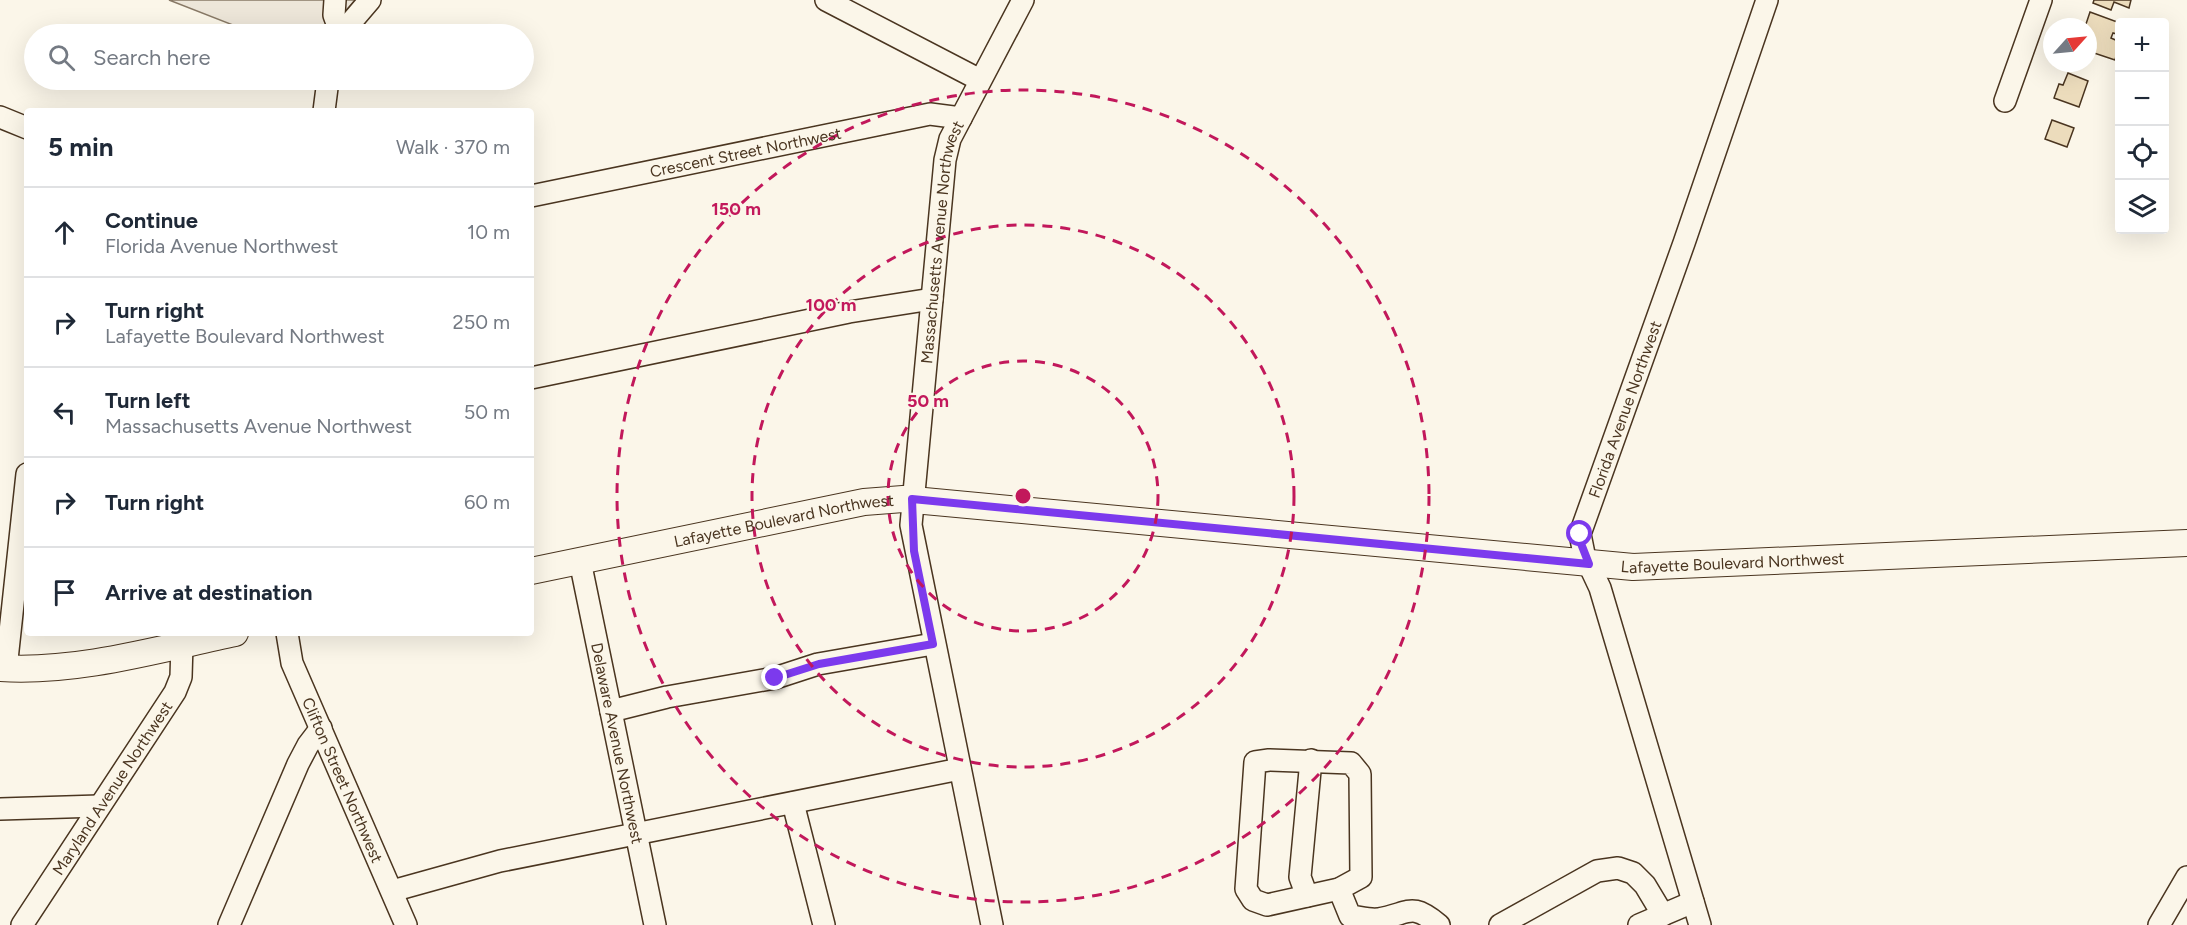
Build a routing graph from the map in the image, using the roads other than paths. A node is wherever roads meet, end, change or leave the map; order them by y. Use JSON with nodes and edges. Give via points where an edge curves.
{"nodes":[{"id":1,"x":335,"y":0,"type":"edge"},
{"id":2,"x":370,"y":0,"type":"edge"},
{"id":3,"x":826,"y":0,"type":"edge"},
{"id":4,"x":1023,"y":0,"type":"edge"},
{"id":5,"x":1767,"y":0,"type":"edge"},
{"id":6,"x":2041,"y":0,"type":"edge"},
{"id":7,"x":337,"y":24,"type":"edge"},
{"id":8,"x":350,"y":24,"type":"edge"},
{"id":9,"x":980,"y":80,"type":"junction"},
{"id":10,"x":327,"y":90,"type":"edge"},
{"id":11,"x":2005,"y":101,"type":"dead end"},
{"id":12,"x":324,"y":108,"type":"edge"},
{"id":13,"x":0,"y":117,"type":"edge"},
{"id":14,"x":961,"y":118,"type":"junction"},
{"id":15,"x":24,"y":127,"type":"edge"},
{"id":16,"x":534,"y":195,"type":"edge"},
{"id":17,"x":932,"y":299,"type":"junction"},
{"id":18,"x":534,"y":377,"type":"edge"},
{"id":19,"x":912,"y":499,"type":"junction"},
{"id":20,"x":24,"y":533,"type":"edge"},
{"id":21,"x":2187,"y":543,"type":"edge"},
{"id":22,"x":580,"y":561,"type":"junction"},
{"id":23,"x":1589,"y":564,"type":"junction"},
{"id":24,"x":534,"y":570,"type":"edge"},
{"id":25,"x":221,"y":636,"type":"edge"},
{"id":26,"x":288,"y":636,"type":"edge"},
{"id":27,"x":182,"y":644,"type":"junction"},
{"id":28,"x":933,"y":644,"type":"junction"},
{"id":29,"x":3,"y":669,"type":"edge"},
{"id":30,"x":611,"y":711,"type":"junction"},
{"id":31,"x":321,"y":728,"type":"junction"},
{"id":32,"x":1311,"y":760,"type":"junction"},
{"id":33,"x":960,"y":769,"type":"junction"},
{"id":34,"x":793,"y":803,"type":"junction"},
{"id":35,"x":99,"y":806,"type":"junction"},
{"id":36,"x":0,"y":809,"type":"edge"},
{"id":37,"x":637,"y":836,"type":"junction"},
{"id":38,"x":2187,"y":877,"type":"edge"},
{"id":39,"x":1339,"y":889,"type":"junction"},
{"id":40,"x":392,"y":891,"type":"junction"},
{"id":41,"x":1307,"y":896,"type":"junction"},
{"id":42,"x":1693,"y":902,"type":"junction"},
{"id":43,"x":1663,"y":915,"type":"junction"},
{"id":44,"x":1379,"y":922,"type":"edge"},
{"id":45,"x":22,"y":925,"type":"edge"},
{"id":46,"x":229,"y":925,"type":"edge"},
{"id":47,"x":406,"y":925,"type":"edge"},
{"id":48,"x":655,"y":925,"type":"edge"},
{"id":49,"x":824,"y":925,"type":"edge"},
{"id":50,"x":992,"y":925,"type":"edge"},
{"id":51,"x":1439,"y":925,"type":"edge"},
{"id":52,"x":1500,"y":925,"type":"edge"},
{"id":53,"x":1639,"y":925,"type":"edge"},
{"id":54,"x":1700,"y":925,"type":"edge"},
{"id":55,"x":2159,"y":925,"type":"edge"}],
"edges":[{"from":1,"to":7,"type":"street"},
{"from":2,"to":8,"type":"street"},
{"from":3,"to":9,"type":"street"},
{"from":4,"to":9,"type":"street","name":"Massachusetts Avenue Northwest"},
{"from":5,"to":23,"type":"street","name":"Florida Avenue Northwest","via":[[1580,534]]},
{"from":6,"to":11,"type":"street"},
{"from":9,"to":14,"type":"street","name":"Massachusetts Avenue Northwest"},
{"from":10,"to":12,"type":"street"},
{"from":13,"to":15,"type":"street"},
{"from":14,"to":16,"type":"street","name":"Crescent Street Northwest","via":[[930,114]]},
{"from":14,"to":17,"type":"street","name":"Massachusetts Avenue Northwest","via":[[945,160]]},
{"from":17,"to":18,"type":"street","via":[[849,312]]},
{"from":17,"to":19,"type":"street","name":"Massachusetts Avenue Northwest"},
{"from":19,"to":22,"type":"main road","name":"Lafayette Boulevard Northwest","via":[[864,502]]},
{"from":19,"to":23,"type":"main road","name":"Lafayette Boulevard Northwest"},
{"from":19,"to":28,"type":"street","name":"Massachusetts Avenue Northwest","via":[[914,551]]},
{"from":20,"to":29,"type":"street"},
{"from":21,"to":23,"type":"main road","name":"Lafayette Boulevard Northwest","via":[[1632,567]]},
{"from":22,"to":24,"type":"main road","name":"Lafayette Boulevard Northwest"},
{"from":22,"to":30,"type":"street","name":"Delaware Avenue Northwest"},
{"from":23,"to":42,"type":"street","name":"Florida Avenue Northwest","via":[[1603,599]]},
{"from":25,"to":27,"type":"main road"},
{"from":26,"to":31,"type":"street","name":"Clifton Street Northwest","via":[[292,663]]},
{"from":27,"to":29,"type":"main road","via":[[85,663]]},
{"from":27,"to":35,"type":"street","name":"Maryland Avenue Northwest","via":[[182,677],[175,692]]},
{"from":28,"to":30,"type":"street","via":[[819,664],[775,678]]},
{"from":28,"to":33,"type":"street","name":"Massachusetts Avenue Northwest"},
{"from":30,"to":37,"type":"street","name":"Delaware Avenue Northwest"},
{"from":31,"to":40,"type":"street","name":"Clifton Street Northwest"},
{"from":31,"to":46,"type":"street","via":[[298,764]]},
{"from":32,"to":39,"type":"street","via":[[1351,763],[1360,774],[1361,877]]},
{"from":32,"to":41,"type":"street","via":[[1300,876]]},
{"from":32,"to":41,"type":"street","via":[[1255,762],[1246,889],[1253,900],[1267,904]]},
{"from":33,"to":34,"type":"street"},
{"from":33,"to":50,"type":"street","name":"Massachusetts Avenue Northwest"},
{"from":34,"to":37,"type":"street"},
{"from":34,"to":49,"type":"street"},
{"from":35,"to":36,"type":"street"},
{"from":35,"to":45,"type":"street","name":"Maryland Avenue Northwest"},
{"from":37,"to":40,"type":"street","via":[[500,861]]},
{"from":37,"to":48,"type":"street","name":"Delaware Avenue Northwest"},
{"from":38,"to":55,"type":"street"},
{"from":39,"to":41,"type":"street"},
{"from":39,"to":44,"type":"street","via":[[1350,916]]},
{"from":40,"to":47,"type":"street","name":"Clifton Street Northwest"},
{"from":42,"to":43,"type":"street"},
{"from":42,"to":54,"type":"street","name":"Florida Avenue Northwest"},
{"from":43,"to":52,"type":"street","via":[[1645,885],[1633,873],[1618,868],[1597,871]]},
{"from":43,"to":53,"type":"street"},
{"from":44,"to":51,"type":"street","via":[[1406,910],[1424,913]]}]}
